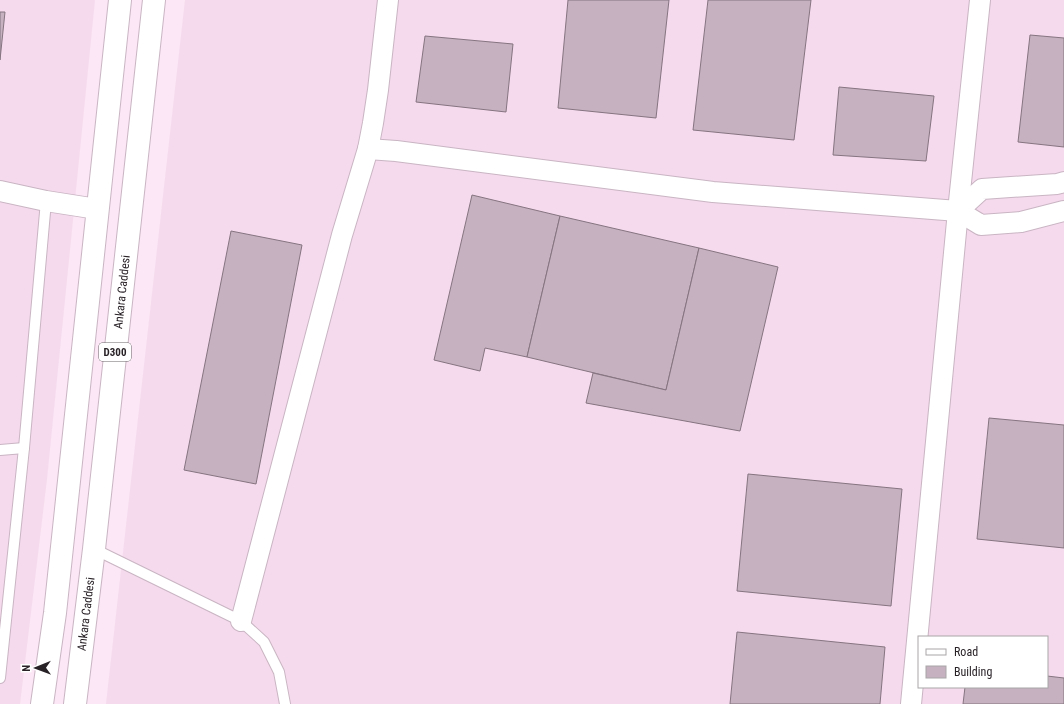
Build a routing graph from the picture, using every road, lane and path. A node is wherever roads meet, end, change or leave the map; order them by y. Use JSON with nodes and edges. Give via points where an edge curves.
{"nodes":[{"id":1,"x":120,"y":0,"type":"edge"},
{"id":2,"x":154,"y":0,"type":"edge"},
{"id":3,"x":388,"y":0,"type":"edge"},
{"id":4,"x":980,"y":0,"type":"edge"},
{"id":5,"x":368,"y":149,"type":"junction"},
{"id":6,"x":1064,"y":182,"type":"edge"},
{"id":7,"x":0,"y":191,"type":"edge"},
{"id":8,"x":46,"y":201,"type":"junction"},
{"id":9,"x":97,"y":209,"type":"junction"},
{"id":10,"x":958,"y":211,"type":"junction"},
{"id":11,"x":1064,"y":211,"type":"edge"},
{"id":12,"x":24,"y":448,"type":"junction"},
{"id":13,"x":0,"y":450,"type":"edge"},
{"id":14,"x":94,"y":549,"type":"junction"},
{"id":15,"x":241,"y":621,"type":"junction"},
{"id":16,"x":0,"y":678,"type":"edge"},
{"id":17,"x":42,"y":704,"type":"edge"},
{"id":18,"x":75,"y":704,"type":"edge"},
{"id":19,"x":285,"y":704,"type":"edge"},
{"id":20,"x":911,"y":704,"type":"edge"}],
"edges":[{"from":1,"to":9,"type":"highway","number":"D300"},
{"from":2,"to":14,"type":"highway","name":"Ankara Caddesi","number":"D300"},
{"from":3,"to":5,"type":"street","via":[[378,90]]},
{"from":4,"to":10,"type":"street"},
{"from":5,"to":10,"type":"street","via":[[712,192]]},
{"from":5,"to":15,"type":"street","via":[[342,235]]},
{"from":6,"to":10,"type":"street","via":[[982,188]]},
{"from":7,"to":8,"type":"street"},
{"from":8,"to":9,"type":"street"},
{"from":8,"to":12,"type":"lane"},
{"from":9,"to":17,"type":"highway","number":"D300","via":[[55,613]]},
{"from":10,"to":11,"type":"street","via":[[981,225],[1021,222]]},
{"from":10,"to":20,"type":"street"},
{"from":12,"to":13,"type":"lane"},
{"from":12,"to":16,"type":"lane"},
{"from":14,"to":15,"type":"lane"},
{"from":14,"to":18,"type":"highway","name":"Ankara Caddesi","number":"D300"},
{"from":15,"to":19,"type":"lane","via":[[264,642],[279,672]]}]}
